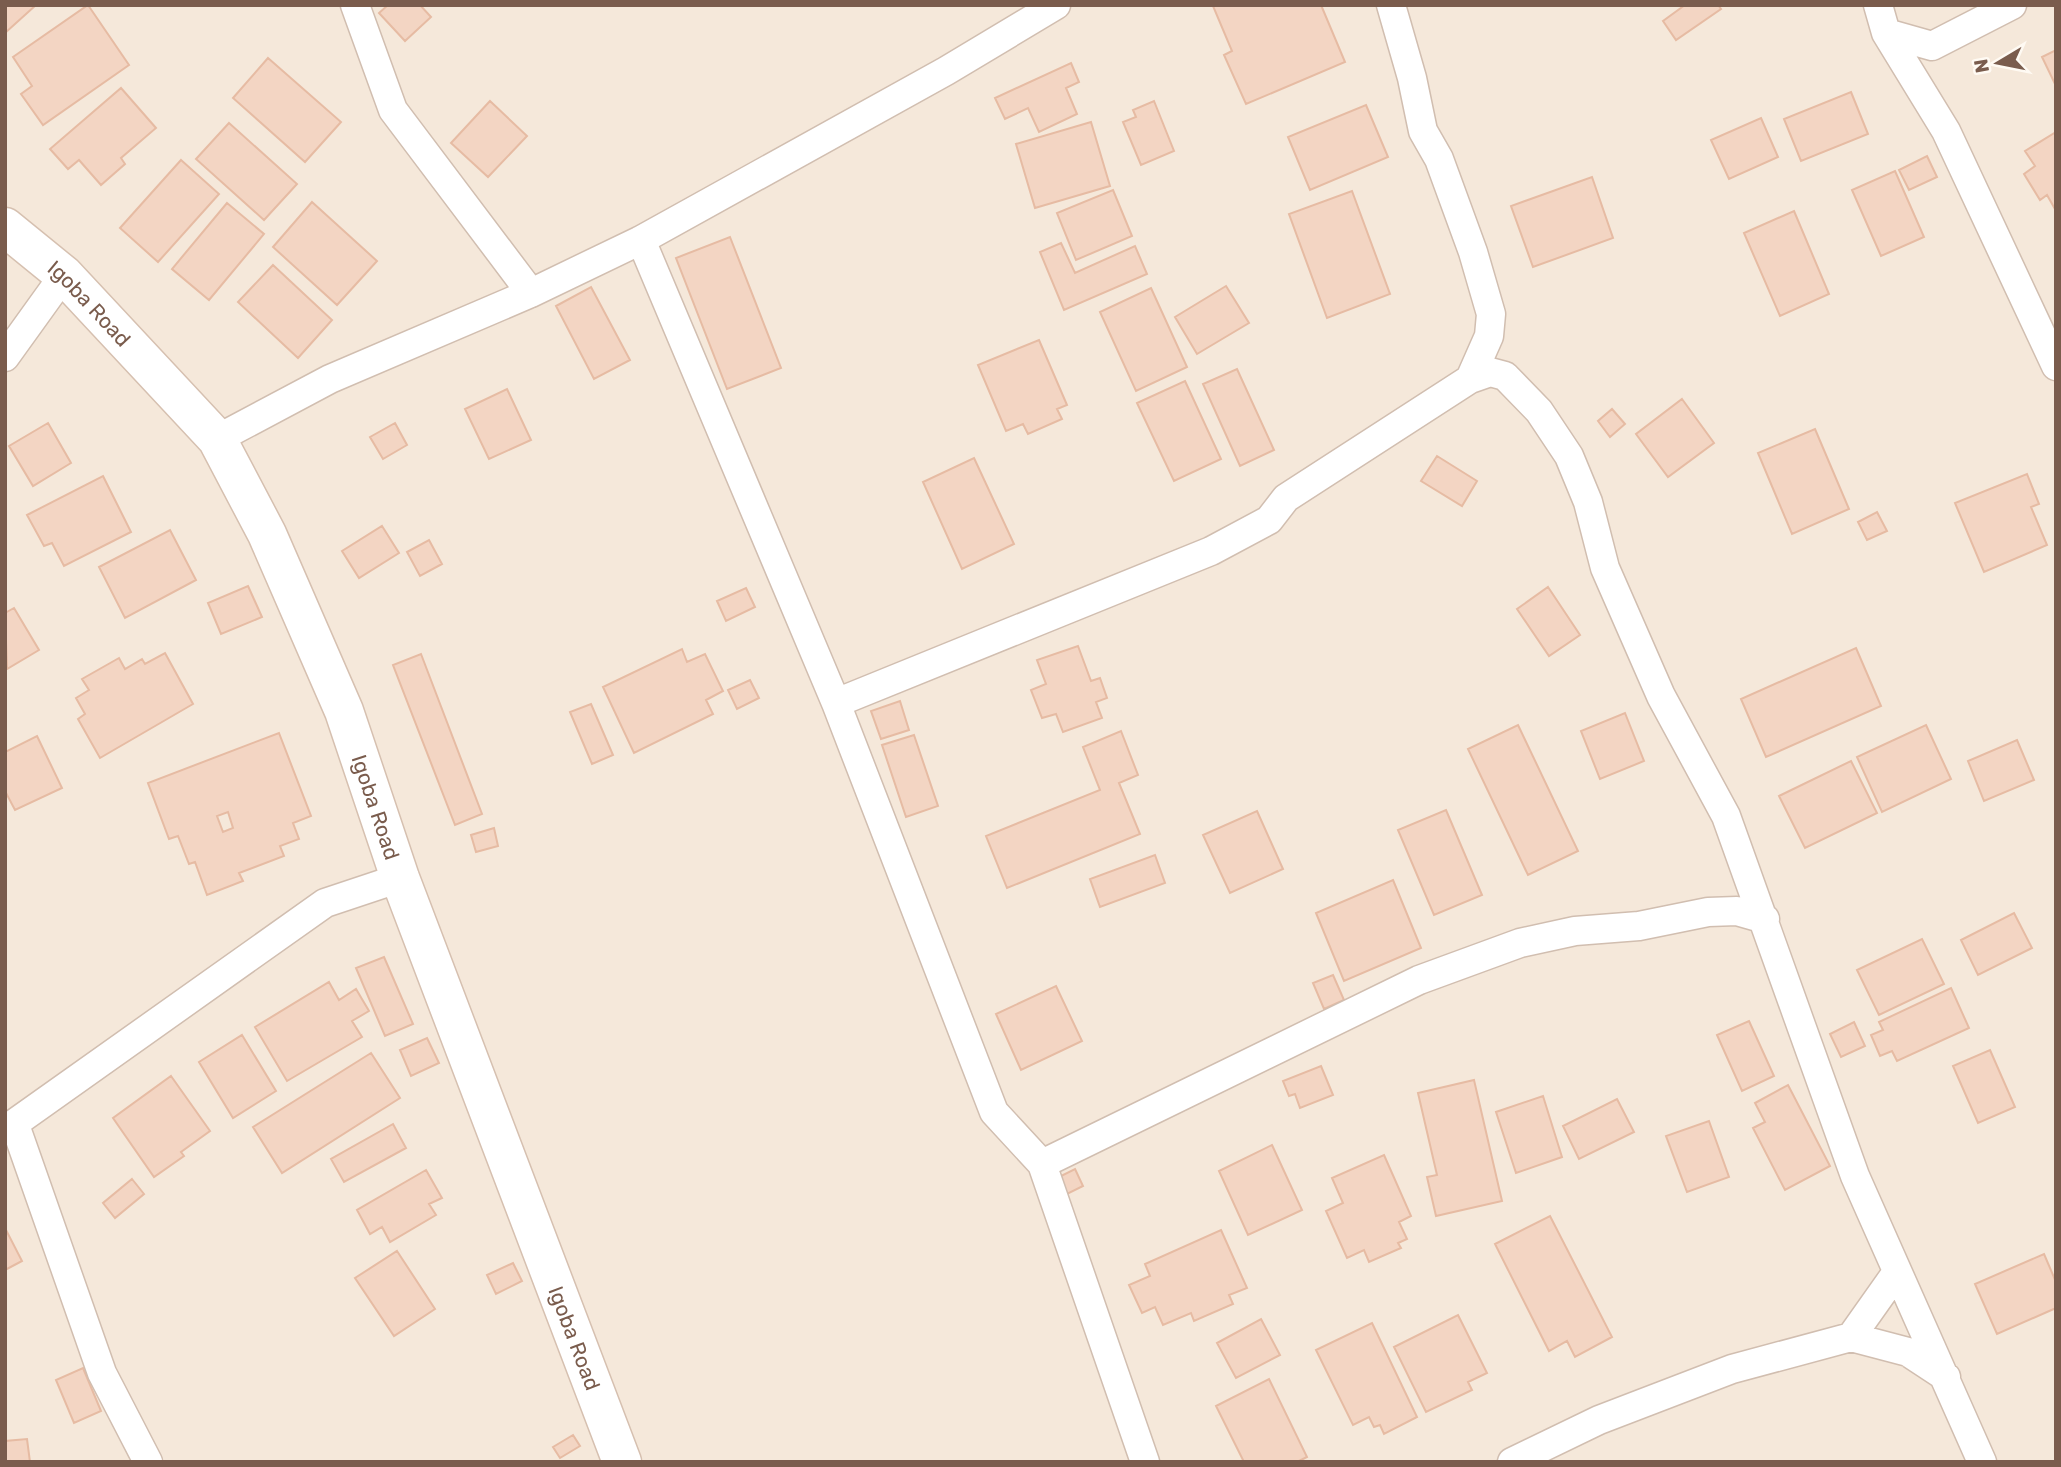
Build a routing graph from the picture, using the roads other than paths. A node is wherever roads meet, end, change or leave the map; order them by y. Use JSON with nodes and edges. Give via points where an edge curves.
{"nodes":[{"id":1,"x":355,"y":5,"type":"edge"},
{"id":2,"x":1056,"y":5,"type":"edge"},
{"id":3,"x":1391,"y":5,"type":"edge"},
{"id":4,"x":1878,"y":5,"type":"edge"},
{"id":5,"x":2012,"y":5,"type":"edge"},
{"id":6,"x":1886,"y":33,"type":"junction"},
{"id":7,"x":5,"y":227,"type":"edge"},
{"id":8,"x":641,"y":240,"type":"junction"},
{"id":9,"x":64,"y":275,"type":"junction"},
{"id":10,"x":531,"y":293,"type":"junction"},
{"id":11,"x":5,"y":357,"type":"edge"},
{"id":12,"x":2056,"y":366,"type":"edge"},
{"id":13,"x":1470,"y":379,"type":"junction"},
{"id":14,"x":218,"y":439,"type":"junction"},
{"id":15,"x":836,"y":703,"type":"junction"},
{"id":16,"x":400,"y":878,"type":"junction"},
{"id":17,"x":1765,"y":919,"type":"junction"},
{"id":18,"x":10,"y":1127,"type":"edge"},
{"id":19,"x":1042,"y":1164,"type":"junction"},
{"id":20,"x":1897,"y":1272,"type":"junction"},
{"id":21,"x":1851,"y":1338,"type":"junction"},
{"id":22,"x":1947,"y":1377,"type":"junction"},
{"id":23,"x":148,"y":1462,"type":"edge"},
{"id":24,"x":622,"y":1462,"type":"edge"},
{"id":25,"x":1145,"y":1462,"type":"edge"},
{"id":26,"x":1512,"y":1462,"type":"edge"},
{"id":27,"x":1982,"y":1462,"type":"edge"}],
"edges":[{"from":1,"to":10,"type":"street","via":[[393,110]]},
{"from":2,"to":8,"type":"street"},
{"from":3,"to":13,"type":"street","via":[[1423,131],[1439,159],[1491,314],[1489,336]]},
{"from":4,"to":6,"type":"street"},
{"from":5,"to":6,"type":"street","via":[[1931,46]]},
{"from":6,"to":12,"type":"street","via":[[1946,131]]},
{"from":7,"to":9,"type":"street","name":"Igoba Road"},
{"from":8,"to":10,"type":"street"},
{"from":8,"to":15,"type":"street"},
{"from":9,"to":11,"type":"street"},
{"from":9,"to":14,"type":"street","name":"Igoba Road"},
{"from":10,"to":14,"type":"street","via":[[330,379]]},
{"from":13,"to":15,"type":"street","via":[[1286,498],[1269,520],[1211,551]]},
{"from":13,"to":17,"type":"street","via":[[1490,372],[1505,376],[1539,411],[1569,456],[1588,502],[1605,568],[1647,668],[1726,816]]},
{"from":14,"to":16,"type":"street","name":"Igoba Road","via":[[267,534],[344,711]]},
{"from":15,"to":19,"type":"street","via":[[994,1112]]},
{"from":16,"to":18,"type":"street","via":[[325,903]]},
{"from":16,"to":24,"type":"street","name":"Igoba Road"},
{"from":17,"to":19,"type":"street","via":[[1737,911],[1708,912],[1639,926],[1576,930],[1520,943],[1419,980]]},
{"from":17,"to":20,"type":"street","via":[[1855,1176]]},
{"from":18,"to":23,"type":"street","via":[[102,1373]]},
{"from":19,"to":25,"type":"street"},
{"from":20,"to":21,"type":"street"},
{"from":20,"to":22,"type":"street"},
{"from":21,"to":22,"type":"street","via":[[1908,1352]]},
{"from":21,"to":26,"type":"street","via":[[1732,1369],[1599,1420]]},
{"from":22,"to":27,"type":"street"}]}
